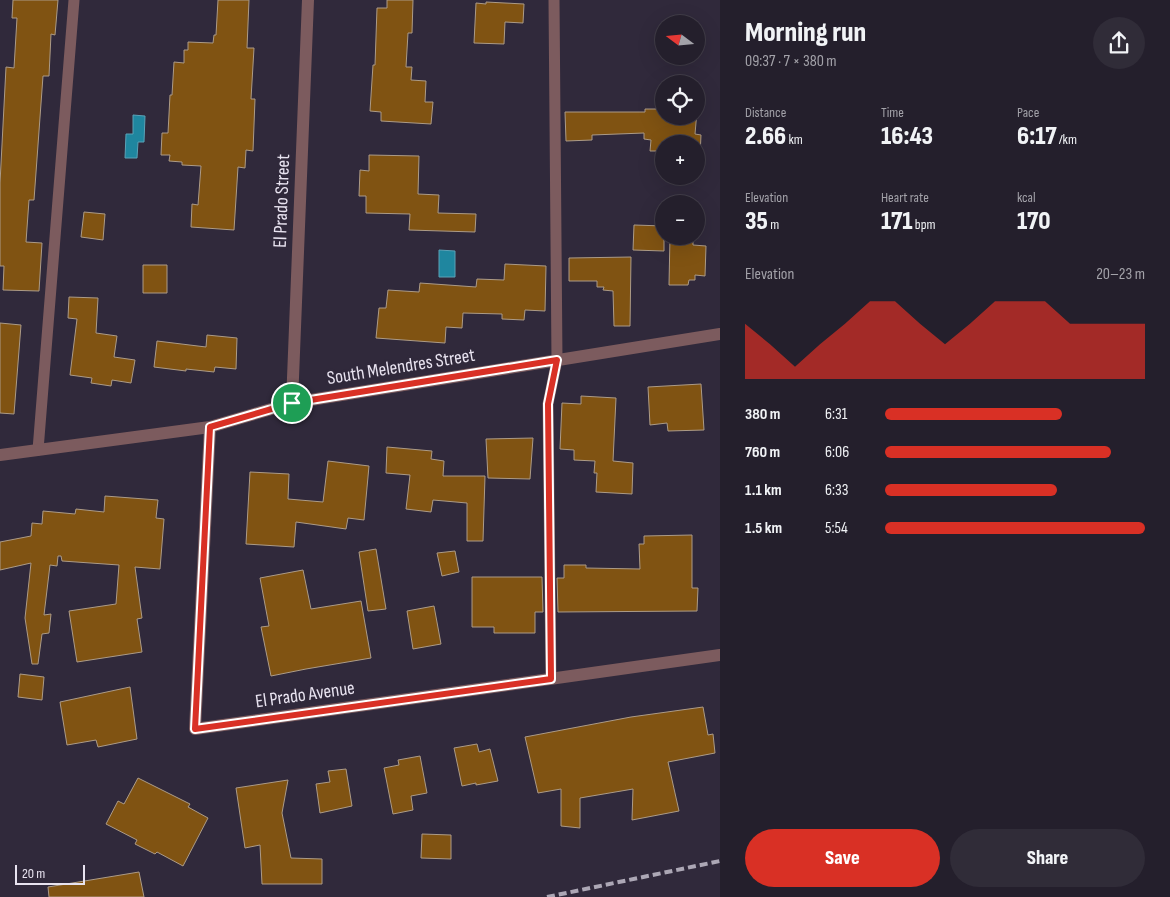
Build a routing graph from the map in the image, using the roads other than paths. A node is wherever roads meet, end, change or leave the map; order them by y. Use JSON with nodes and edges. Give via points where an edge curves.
{"nodes":[{"id":1,"x":74,"y":0,"type":"edge"},
{"id":2,"x":308,"y":0,"type":"edge"},
{"id":3,"x":554,"y":0,"type":"edge"},
{"id":4,"x":720,"y":334,"type":"edge"},
{"id":5,"x":557,"y":360,"type":"junction"},
{"id":6,"x":292,"y":403,"type":"junction"},
{"id":7,"x":210,"y":427,"type":"junction"},
{"id":8,"x":38,"y":450,"type":"junction"},
{"id":9,"x":0,"y":455,"type":"edge"},
{"id":10,"x":720,"y":655,"type":"edge"},
{"id":11,"x":551,"y":679,"type":"junction"}],
"edges":[{"from":1,"to":8,"type":"lane"},
{"from":2,"to":6,"type":"street","name":"El Prado Street"},
{"from":3,"to":5,"type":"lane"},
{"from":4,"to":5,"type":"street","name":"South Melendres Street"},
{"from":5,"to":6,"type":"street","name":"South Melendres Street"},
{"from":5,"to":11,"type":"lane","via":[[548,404]]},
{"from":6,"to":7,"type":"street","name":"South Melendres Street"},
{"from":7,"to":8,"type":"street","name":"South Melendres Street"},
{"from":7,"to":11,"type":"street","name":"El Prado Avenue","via":[[195,729]]},
{"from":8,"to":9,"type":"street","name":"South Melendres Street"},
{"from":10,"to":11,"type":"street","name":"El Prado Avenue"}]}
